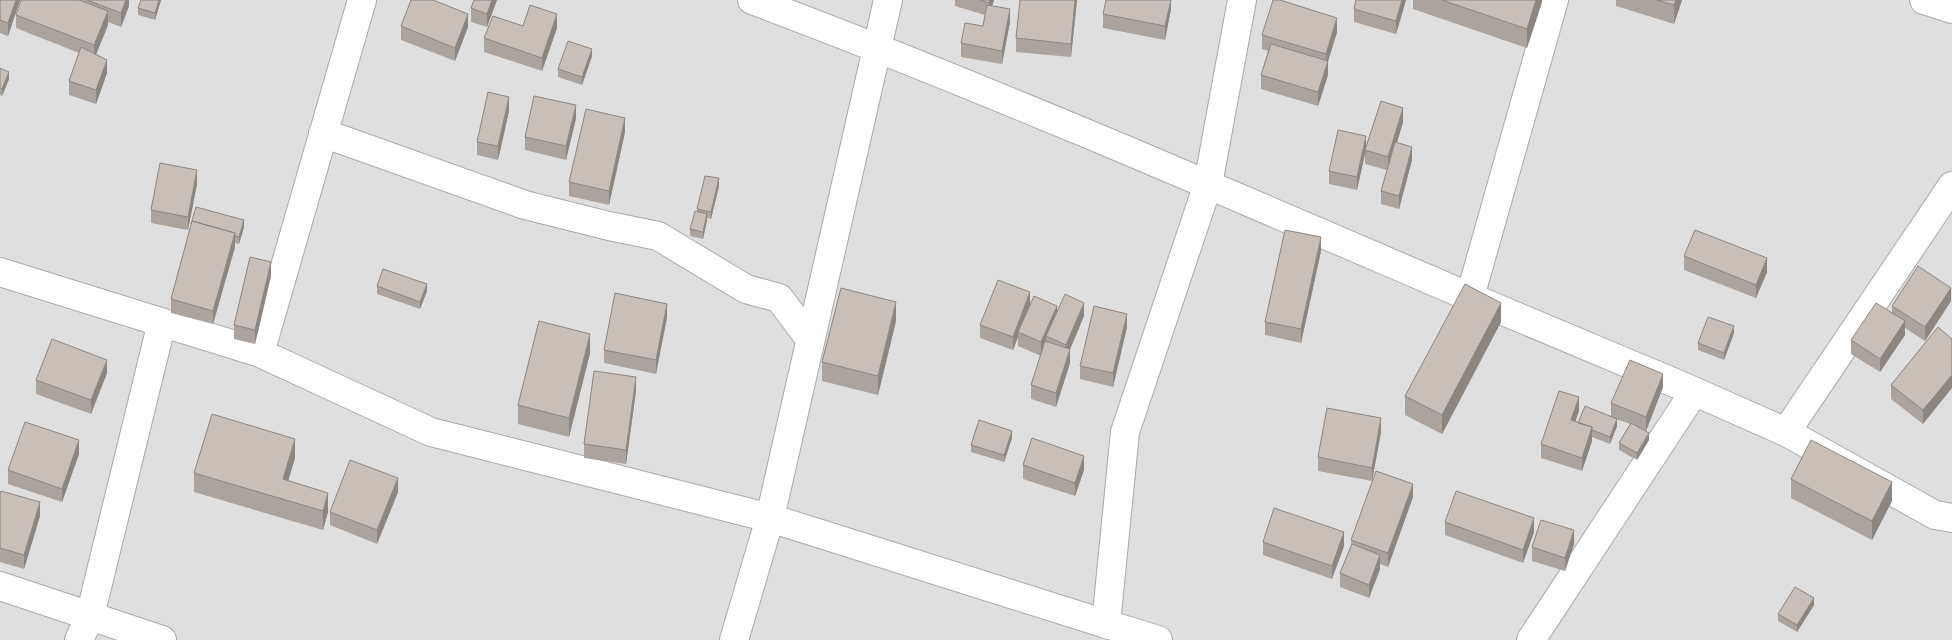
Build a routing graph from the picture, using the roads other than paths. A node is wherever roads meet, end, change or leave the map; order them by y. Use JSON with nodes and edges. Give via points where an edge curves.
{"nodes":[{"id":1,"x":362,"y":0,"type":"edge"},
{"id":2,"x":752,"y":0,"type":"edge"},
{"id":3,"x":888,"y":0,"type":"edge"},
{"id":4,"x":1242,"y":0,"type":"edge"},
{"id":5,"x":1554,"y":0,"type":"edge"},
{"id":6,"x":1924,"y":0,"type":"edge"},
{"id":7,"x":1952,"y":9,"type":"edge"},
{"id":8,"x":877,"y":47,"type":"junction"},
{"id":9,"x":323,"y":133,"type":"junction"},
{"id":10,"x":1208,"y":184,"type":"junction"},
{"id":11,"x":1952,"y":186,"type":"edge"},
{"id":12,"x":0,"y":272,"type":"edge"},
{"id":13,"x":1470,"y":297,"type":"junction"},
{"id":14,"x":162,"y":322,"type":"junction"},
{"id":15,"x":810,"y":339,"type":"junction"},
{"id":16,"x":260,"y":353,"type":"junction"},
{"id":17,"x":1694,"y":392,"type":"junction"},
{"id":18,"x":1786,"y":432,"type":"junction"},
{"id":19,"x":770,"y":518,"type":"junction"},
{"id":20,"x":1952,"y":518,"type":"edge"},
{"id":21,"x":0,"y":586,"type":"edge"},
{"id":22,"x":1106,"y":624,"type":"junction"},
{"id":23,"x":85,"y":628,"type":"edge"},
{"id":24,"x":162,"y":640,"type":"edge"},
{"id":25,"x":734,"y":640,"type":"edge"},
{"id":26,"x":1158,"y":640,"type":"edge"},
{"id":27,"x":1531,"y":640,"type":"edge"}],
"edges":[{"from":1,"to":9,"type":"street"},
{"from":2,"to":8,"type":"street"},
{"from":3,"to":8,"type":"street"},
{"from":4,"to":10,"type":"street"},
{"from":5,"to":13,"type":"street"},
{"from":6,"to":7,"type":"street"},
{"from":8,"to":10,"type":"street"},
{"from":8,"to":15,"type":"street"},
{"from":9,"to":15,"type":"street","via":[[525,204],[658,236],[746,289],[779,298]]},
{"from":9,"to":16,"type":"street"},
{"from":10,"to":13,"type":"street"},
{"from":10,"to":22,"type":"street","via":[[1125,432]]},
{"from":11,"to":18,"type":"street"},
{"from":12,"to":14,"type":"street"},
{"from":13,"to":17,"type":"street"},
{"from":14,"to":16,"type":"street"},
{"from":14,"to":23,"type":"street"},
{"from":15,"to":19,"type":"street"},
{"from":16,"to":19,"type":"street","via":[[431,432]]},
{"from":17,"to":18,"type":"street"},
{"from":17,"to":27,"type":"street"},
{"from":18,"to":20,"type":"street","via":[[1935,515]]},
{"from":19,"to":22,"type":"street"},
{"from":19,"to":25,"type":"street"},
{"from":21,"to":23,"type":"street"},
{"from":22,"to":26,"type":"street"},
{"from":23,"to":24,"type":"street"}]}
